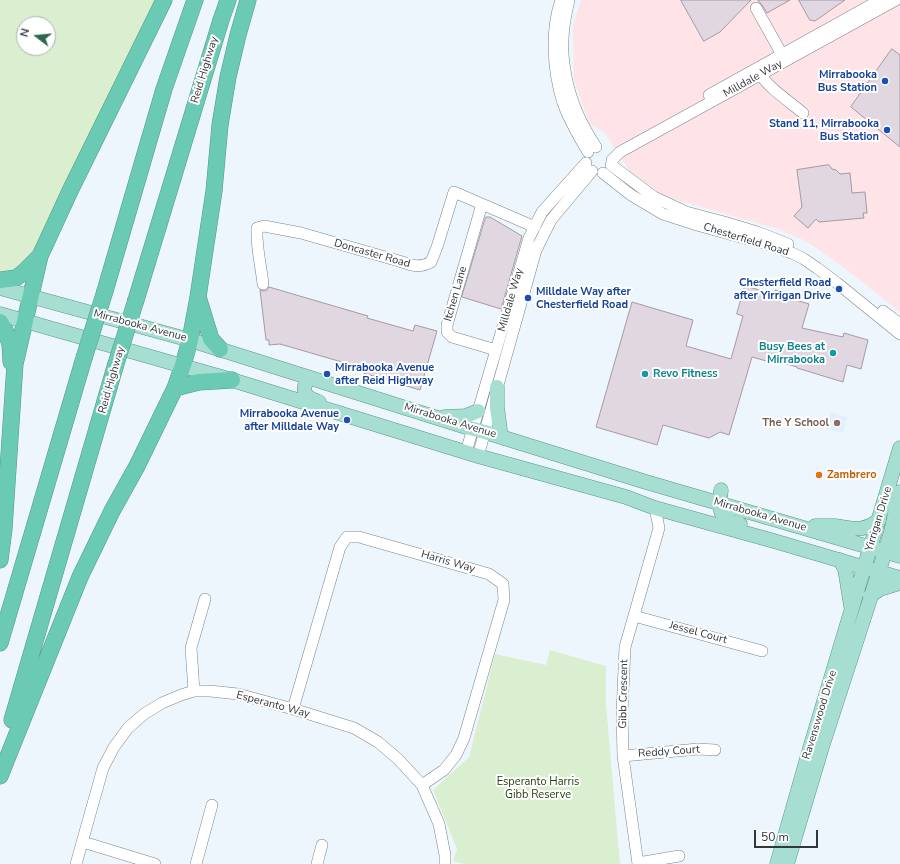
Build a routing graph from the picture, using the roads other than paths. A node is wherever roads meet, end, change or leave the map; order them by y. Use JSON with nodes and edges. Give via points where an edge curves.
{"nodes":[{"id":1,"x":164,"y":0,"type":"edge"},
{"id":2,"x":195,"y":0,"type":"edge"},
{"id":3,"x":228,"y":0,"type":"edge"},
{"id":4,"x":248,"y":0,"type":"edge"},
{"id":5,"x":561,"y":0,"type":"edge"},
{"id":6,"x":569,"y":0,"type":"edge"},
{"id":7,"x":880,"y":0,"type":"edge"},
{"id":8,"x":896,"y":0,"type":"edge"},
{"id":9,"x":756,"y":8,"type":"dead end"},
{"id":10,"x":784,"y":57,"type":"junction"},
{"id":11,"x":758,"y":71,"type":"junction"},
{"id":12,"x":564,"y":89,"type":"junction"},
{"id":13,"x":803,"y":113,"type":"dead end"},
{"id":14,"x":590,"y":158,"type":"junction"},
{"id":15,"x":609,"y":162,"type":"junction"},
{"id":16,"x":482,"y":204,"type":"junction"},
{"id":17,"x":535,"y":227,"type":"junction"},
{"id":18,"x":40,"y":256,"type":"junction"},
{"id":19,"x":0,"y":280,"type":"edge"},
{"id":20,"x":263,"y":284,"type":"dead end"},
{"id":21,"x":0,"y":288,"type":"edge"},
{"id":22,"x":31,"y":296,"type":"junction"},
{"id":23,"x":198,"y":297,"type":"junction"},
{"id":24,"x":0,"y":314,"type":"edge"},
{"id":25,"x":26,"y":321,"type":"junction"},
{"id":26,"x":0,"y":322,"type":"edge"},
{"id":27,"x":900,"y":324,"type":"edge"},
{"id":28,"x":900,"y":334,"type":"edge"},
{"id":29,"x":190,"y":340,"type":"junction"},
{"id":30,"x":220,"y":349,"type":"junction"},
{"id":31,"x":496,"y":350,"type":"junction"},
{"id":32,"x":183,"y":365,"type":"junction"},
{"id":33,"x":308,"y":377,"type":"junction"},
{"id":34,"x":232,"y":380,"type":"junction"},
{"id":35,"x":13,"y":385,"type":"junction"},
{"id":36,"x":497,"y":387,"type":"junction"},
{"id":37,"x":175,"y":388,"type":"junction"},
{"id":38,"x":478,"y":411,"type":"junction"},
{"id":39,"x":434,"y":417,"type":"junction"},
{"id":40,"x":358,"y":419,"type":"junction"},
{"id":41,"x":479,"y":430,"type":"junction"},
{"id":42,"x":501,"y":436,"type":"junction"},
{"id":43,"x":900,"y":448,"type":"edge"},
{"id":44,"x":472,"y":454,"type":"junction"},
{"id":45,"x":646,"y":482,"type":"junction"},
{"id":46,"x":720,"y":496,"type":"junction"},
{"id":47,"x":899,"y":496,"type":"edge"},
{"id":48,"x":626,"y":497,"type":"junction"},
{"id":49,"x":655,"y":508,"type":"junction"},
{"id":50,"x":677,"y":514,"type":"junction"},
{"id":51,"x":878,"y":520,"type":"junction"},
{"id":52,"x":795,"y":525,"type":"junction"},
{"id":53,"x":659,"y":528,"type":"junction"},
{"id":54,"x":774,"y":541,"type":"junction"},
{"id":55,"x":900,"y":544,"type":"edge"},
{"id":56,"x":870,"y":547,"type":"junction"},
{"id":57,"x":884,"y":552,"type":"junction"},
{"id":58,"x":900,"y":556,"type":"edge"},
{"id":59,"x":0,"y":560,"type":"edge"},
{"id":60,"x":840,"y":560,"type":"junction"},
{"id":61,"x":864,"y":567,"type":"junction"},
{"id":62,"x":879,"y":571,"type":"junction"},
{"id":63,"x":900,"y":578,"type":"edge"},
{"id":64,"x":900,"y":584,"type":"edge"},
{"id":65,"x":870,"y":596,"type":"junction"},
{"id":66,"x":205,"y":599,"type":"dead end"},
{"id":67,"x":852,"y":609,"type":"junction"},
{"id":68,"x":634,"y":616,"type":"junction"},
{"id":69,"x":0,"y":643,"type":"edge"},
{"id":70,"x":762,"y":651,"type":"dead end"},
{"id":71,"x":194,"y":691,"type":"junction"},
{"id":72,"x":293,"y":709,"type":"junction"},
{"id":73,"x":715,"y":750,"type":"dead end"},
{"id":74,"x":623,"y":756,"type":"junction"},
{"id":75,"x":0,"y":762,"type":"edge"},
{"id":76,"x":0,"y":776,"type":"edge"},
{"id":77,"x":422,"y":785,"type":"junction"},
{"id":78,"x":212,"y":805,"type":"dead end"},
{"id":79,"x":83,"y":842,"type":"junction"},
{"id":80,"x":322,"y":845,"type":"dead end"},
{"id":81,"x":679,"y":856,"type":"dead end"},
{"id":82,"x":76,"y":864,"type":"edge"},
{"id":83,"x":155,"y":864,"type":"edge"},
{"id":84,"x":196,"y":864,"type":"edge"},
{"id":85,"x":317,"y":864,"type":"edge"},
{"id":86,"x":445,"y":864,"type":"edge"},
{"id":87,"x":638,"y":864,"type":"edge"},
{"id":88,"x":777,"y":864,"type":"edge"},
{"id":89,"x":787,"y":864,"type":"edge"}],
"edges":[{"from":1,"to":18,"type":"highway"},
{"from":2,"to":69,"type":"highway","bridge":true,"via":[[164,89]]},
{"from":3,"to":75,"type":"highway","name":"Reid Highway","bridge":true,"via":[[136,300]]},
{"from":4,"to":23,"type":"highway","via":[[227,84],[220,125],[214,191]]},
{"from":5,"to":12,"type":"street","via":[[555,38],[556,74]]},
{"from":6,"to":12,"type":"street","via":[[562,40]]},
{"from":7,"to":10,"type":"street","name":"Milldale Way"},
{"from":8,"to":10,"type":"street","name":"Milldale Way"},
{"from":9,"to":10,"type":"street"},
{"from":10,"to":11,"type":"street","name":"Milldale Way"},
{"from":11,"to":13,"type":"street","via":[[766,83]]},
{"from":11,"to":15,"type":"street","name":"Milldale Way"},
{"from":12,"to":14,"type":"street","via":[[564,104]]},
{"from":14,"to":15,"type":"street","via":[[595,173]]},
{"from":14,"to":15,"type":"street","via":[[601,147],[605,148]]},
{"from":14,"to":17,"type":"street","name":"Milldale Way","via":[[542,212]]},
{"from":14,"to":36,"type":"street","name":"Milldale Way","via":[[551,220],[536,250]]},
{"from":15,"to":27,"type":"street","name":"Chesterfield Road","via":[[654,197],[686,212],[762,234],[806,252]]},
{"from":15,"to":28,"type":"street","name":"Chesterfield Road","via":[[631,195],[663,214],[773,246],[804,259]]},
{"from":16,"to":17,"type":"street","name":"Doncaster Road"},
{"from":16,"to":20,"type":"street","name":"Doncaster Road","via":[[454,192],[431,262],[424,266],[414,266],[301,233],[264,226],[257,228]]},
{"from":16,"to":31,"type":"street","name":"Itchen Lane","via":[[447,332],[452,337]]},
{"from":17,"to":31,"type":"street","name":"Milldale Way","via":[[529,238]]},
{"from":18,"to":19,"type":"highway","via":[[16,278]]},
{"from":18,"to":22,"type":"highway"},
{"from":21,"to":22,"type":"main road","name":"Mirrabooka Avenue"},
{"from":22,"to":25,"type":"highway"},
{"from":22,"to":29,"type":"main road","name":"Mirrabooka Avenue"},
{"from":23,"to":29,"type":"highway"},
{"from":23,"to":30,"type":"highway","via":[[211,339]]},
{"from":24,"to":25,"type":"main road","name":"Mirrabooka Avenue"},
{"from":25,"to":32,"type":"main road","name":"Mirrabooka Avenue"},
{"from":25,"to":35,"type":"highway","via":[[15,364]]},
{"from":26,"to":35,"type":"highway","via":[[10,344]]},
{"from":29,"to":30,"type":"main road","name":"Mirrabooka Avenue"},
{"from":29,"to":32,"type":"highway"},
{"from":30,"to":33,"type":"main road","name":"Mirrabooka Avenue"},
{"from":31,"to":38,"type":"street","name":"Milldale Way"},
{"from":32,"to":34,"type":"main road","name":"Mirrabooka Avenue"},
{"from":32,"to":37,"type":"highway"},
{"from":33,"to":39,"type":"main road","name":"Mirrabooka Avenue"},
{"from":33,"to":40,"type":"main road","via":[[304,388],[307,396]]},
{"from":34,"to":37,"type":"highway","via":[[199,382]]},
{"from":34,"to":40,"type":"main road","name":"Mirrabooka Avenue"},
{"from":35,"to":59,"type":"highway","via":[[5,521]]},
{"from":36,"to":41,"type":"street","name":"Milldale Way"},
{"from":36,"to":42,"type":"main road"},
{"from":37,"to":76,"type":"highway","via":[[80,577]]},
{"from":38,"to":39,"type":"main road","via":[[465,416]]},
{"from":38,"to":41,"type":"street","name":"Milldale Way"},
{"from":39,"to":41,"type":"main road","name":"Mirrabooka Avenue"},
{"from":40,"to":44,"type":"main road","name":"Mirrabooka Avenue"},
{"from":41,"to":42,"type":"main road","name":"Mirrabooka Avenue"},
{"from":41,"to":44,"type":"street","name":"Milldale Way"},
{"from":42,"to":45,"type":"main road","name":"Mirrabooka Avenue"},
{"from":43,"to":51,"type":"main road","name":"Yirrigan Drive"},
{"from":44,"to":48,"type":"main road","name":"Mirrabooka Avenue"},
{"from":45,"to":46,"type":"main road","name":"Mirrabooka Avenue"},
{"from":45,"to":48,"type":"main road","via":[[639,491]]},
{"from":46,"to":52,"type":"main road","name":"Mirrabooka Avenue"},
{"from":46,"to":54,"type":"main road","via":[[719,508],[726,520],[755,528]]},
{"from":47,"to":55,"type":"main road"},
{"from":47,"to":57,"type":"main road","name":"Yirrigan Drive"},
{"from":48,"to":49,"type":"main road","name":"Mirrabooka Avenue"},
{"from":49,"to":50,"type":"main road","name":"Mirrabooka Avenue"},
{"from":49,"to":53,"type":"street","name":"Gibb Crescent"},
{"from":50,"to":53,"type":"street"},
{"from":50,"to":54,"type":"main road","name":"Mirrabooka Avenue"},
{"from":51,"to":52,"type":"main road","via":[[868,527],[857,529]]},
{"from":51,"to":56,"type":"main road","name":"Yirrigan Drive"},
{"from":52,"to":56,"type":"main road","name":"Mirrabooka Avenue"},
{"from":53,"to":68,"type":"street","name":"Gibb Crescent"},
{"from":54,"to":60,"type":"main road","name":"Mirrabooka Avenue"},
{"from":56,"to":57,"type":"main road","name":"Mirrabooka Avenue"},
{"from":56,"to":61,"type":"main road","name":"Yirrigan Drive"},
{"from":57,"to":58,"type":"main road","name":"Mirrabooka Avenue"},
{"from":57,"to":62,"type":"main road","name":"Yirrigan Drive"},
{"from":60,"to":61,"type":"main road","name":"Mirrabooka Avenue"},
{"from":60,"to":67,"type":"main road","via":[[845,569]]},
{"from":61,"to":62,"type":"main road","name":"Mirrabooka Avenue"},
{"from":61,"to":67,"type":"main road","name":"Ravenswood Drive"},
{"from":62,"to":63,"type":"main road","name":"Mirrabooka Avenue"},
{"from":62,"to":65,"type":"main road","name":"Ravenswood Drive"},
{"from":64,"to":65,"type":"main road"},
{"from":65,"to":89,"type":"main road","name":"Ravenswood Drive"},
{"from":66,"to":71,"type":"street","via":[[191,648]]},
{"from":67,"to":88,"type":"main road","name":"Ravenswood Drive"},
{"from":68,"to":70,"type":"street","name":"Jessel Court"},
{"from":68,"to":74,"type":"street","name":"Gibb Crescent","via":[[625,647]]},
{"from":71,"to":72,"type":"street","name":"Esperanto Way","via":[[238,694]]},
{"from":71,"to":79,"type":"street","name":"Esperanto Way","via":[[162,703],[144,714],[128,728],[114,747],[104,768]]},
{"from":72,"to":77,"type":"street","name":"Esperanto Way","via":[[354,728],[378,742]]},
{"from":72,"to":77,"type":"street","name":"Harris Way","via":[[340,547],[347,537],[359,537],[489,574],[503,584],[504,600],[464,738],[456,755],[444,770]]},
{"from":73,"to":74,"type":"street","name":"Reddy Court","via":[[698,749]]},
{"from":74,"to":87,"type":"street","name":"Gibb Crescent"},
{"from":77,"to":86,"type":"street","name":"Esperanto Way","via":[[439,824]]},
{"from":78,"to":84,"type":"street"},
{"from":79,"to":82,"type":"street","name":"Esperanto Way"},
{"from":79,"to":83,"type":"street"},
{"from":80,"to":85,"type":"street"},
{"from":81,"to":87,"type":"street"}]}
